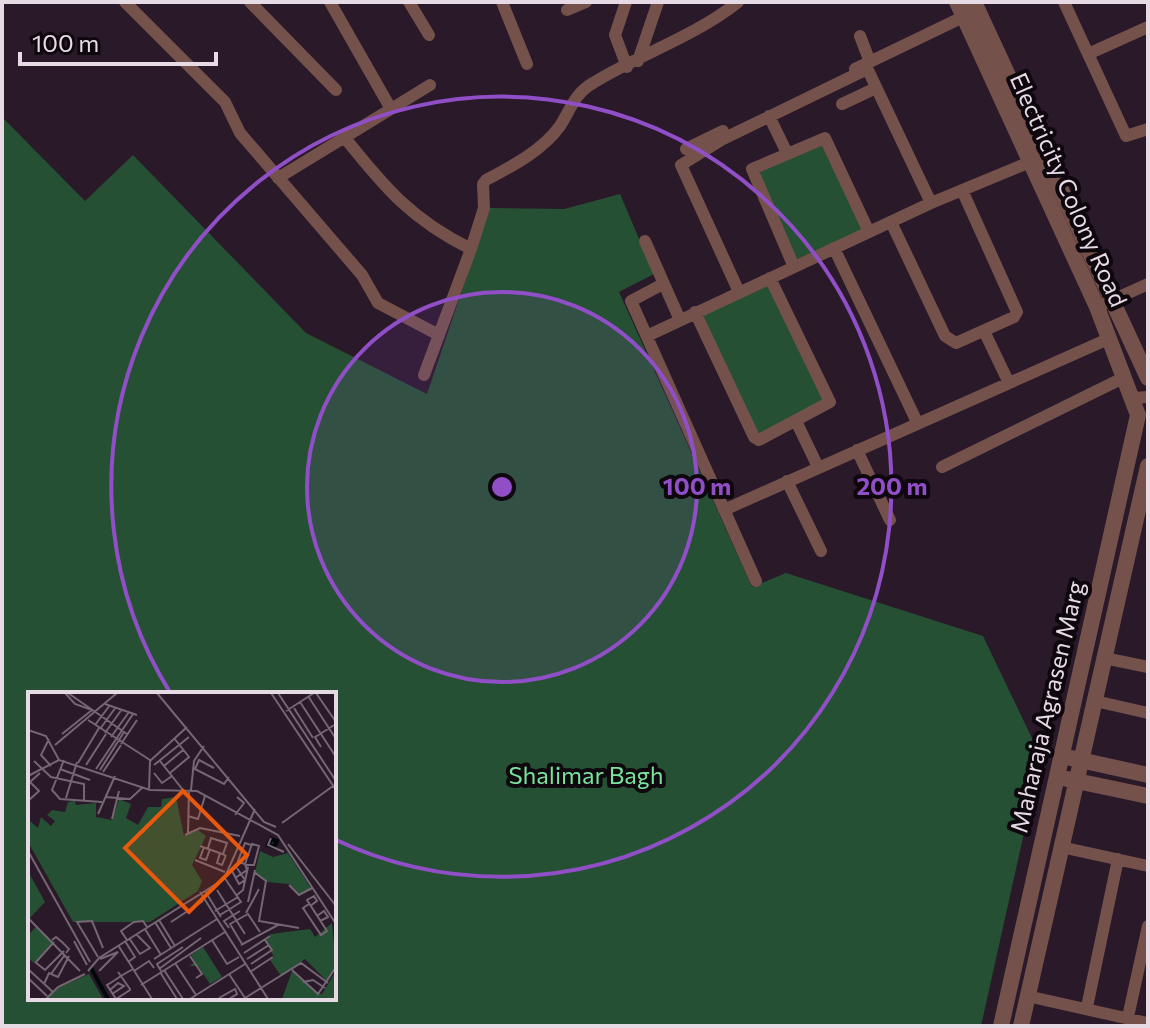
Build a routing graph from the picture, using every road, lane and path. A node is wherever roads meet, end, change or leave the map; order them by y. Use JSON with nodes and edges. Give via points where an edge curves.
{"nodes":[{"id":1,"x":125,"y":2,"type":"edge"},
{"id":2,"x":250,"y":2,"type":"edge"},
{"id":3,"x":330,"y":2,"type":"edge"},
{"id":4,"x":409,"y":2,"type":"edge"},
{"id":5,"x":502,"y":2,"type":"edge"},
{"id":6,"x":586,"y":2,"type":"edge"},
{"id":7,"x":626,"y":2,"type":"edge"},
{"id":8,"x":658,"y":2,"type":"edge"},
{"id":9,"x":738,"y":2,"type":"edge"},
{"id":10,"x":974,"y":2,"type":"edge"},
{"id":11,"x":1064,"y":2,"type":"edge"},
{"id":12,"x":567,"y":10,"type":"dead end"},
{"id":13,"x":960,"y":10,"type":"edge"},
{"id":14,"x":1148,"y":27,"type":"edge"},
{"id":15,"x":429,"y":35,"type":"dead end"},
{"id":16,"x":860,"y":36,"type":"dead end"},
{"id":17,"x":1088,"y":54,"type":"junction"},
{"id":18,"x":870,"y":62,"type":"junction"},
{"id":19,"x":527,"y":64,"type":"dead end"},
{"id":20,"x":632,"y":64,"type":"junction"},
{"id":21,"x":430,"y":85,"type":"dead end"},
{"id":22,"x":876,"y":88,"type":"junction"},
{"id":23,"x":336,"y":90,"type":"dead end"},
{"id":24,"x":842,"y":104,"type":"dead end"},
{"id":25,"x":391,"y":109,"type":"junction"},
{"id":26,"x":769,"y":116,"type":"junction"},
{"id":27,"x":1148,"y":129,"type":"edge"},
{"id":28,"x":345,"y":138,"type":"junction"},
{"id":29,"x":686,"y":149,"type":"dead end"},
{"id":30,"x":787,"y":153,"type":"junction"},
{"id":31,"x":1030,"y":162,"type":"junction"},
{"id":32,"x":278,"y":178,"type":"junction"},
{"id":33,"x":962,"y":190,"type":"junction"},
{"id":34,"x":931,"y":203,"type":"junction"},
{"id":35,"x":891,"y":222,"type":"junction"},
{"id":36,"x":869,"y":232,"type":"junction"},
{"id":37,"x":645,"y":241,"type":"dead end"},
{"id":38,"x":834,"y":248,"type":"junction"},
{"id":39,"x":471,"y":249,"type":"junction"},
{"id":40,"x":794,"y":267,"type":"junction"},
{"id":41,"x":770,"y":278,"type":"junction"},
{"id":42,"x":663,"y":284,"type":"junction"},
{"id":43,"x":1148,"y":284,"type":"edge"},
{"id":44,"x":739,"y":292,"type":"junction"},
{"id":45,"x":1114,"y":301,"type":"junction"},
{"id":46,"x":1097,"y":307,"type":"junction"},
{"id":47,"x":695,"y":312,"type":"junction"},
{"id":48,"x":680,"y":320,"type":"junction"},
{"id":49,"x":984,"y":331,"type":"junction"},
{"id":50,"x":439,"y":335,"type":"junction"},
{"id":51,"x":647,"y":336,"type":"junction"},
{"id":52,"x":1108,"y":339,"type":"junction"},
{"id":53,"x":424,"y":375,"type":"dead end"},
{"id":54,"x":1123,"y":378,"type":"junction"},
{"id":55,"x":1148,"y":378,"type":"edge"},
{"id":56,"x":1008,"y":381,"type":"junction"},
{"id":57,"x":1140,"y":398,"type":"edge"},
{"id":58,"x":796,"y":421,"type":"junction"},
{"id":59,"x":917,"y":422,"type":"junction"},
{"id":60,"x":857,"y":450,"type":"junction"},
{"id":61,"x":1148,"y":466,"type":"edge"},
{"id":62,"x":818,"y":467,"type":"junction"},
{"id":63,"x":942,"y":467,"type":"dead end"},
{"id":64,"x":787,"y":481,"type":"junction"},
{"id":65,"x":724,"y":510,"type":"junction"},
{"id":66,"x":890,"y":520,"type":"dead end"},
{"id":67,"x":821,"y":551,"type":"dead end"},
{"id":68,"x":1107,"y":552,"type":"junction"},
{"id":69,"x":1127,"y":556,"type":"junction"},
{"id":70,"x":756,"y":581,"type":"dead end"},
{"id":71,"x":1104,"y":658,"type":"junction"},
{"id":72,"x":1148,"y":666,"type":"edge"},
{"id":73,"x":1095,"y":701,"type":"junction"},
{"id":74,"x":1148,"y":713,"type":"edge"},
{"id":75,"x":1062,"y":755,"type":"junction"},
{"id":76,"x":1081,"y":760,"type":"junction"},
{"id":77,"x":1148,"y":775,"type":"edge"},
{"id":78,"x":1057,"y":777,"type":"junction"},
{"id":79,"x":1076,"y":781,"type":"junction"},
{"id":80,"x":1148,"y":796,"type":"edge"},
{"id":81,"x":1061,"y":847,"type":"junction"},
{"id":82,"x":1118,"y":859,"type":"junction"},
{"id":83,"x":1148,"y":866,"type":"edge"},
{"id":84,"x":1148,"y":926,"type":"edge"},
{"id":85,"x":1005,"y":1007,"type":"junction"},
{"id":86,"x":1087,"y":1007,"type":"junction"},
{"id":87,"x":1024,"y":1011,"type":"edge"},
{"id":88,"x":1127,"y":1022,"type":"edge"},
{"id":89,"x":1148,"y":1023,"type":"edge"},
{"id":90,"x":1001,"y":1026,"type":"edge"}],
"edges":[{"from":1,"to":32,"type":"street","via":[[225,102],[240,133]]},
{"from":2,"to":23,"type":"street"},
{"from":3,"to":25,"type":"street"},
{"from":4,"to":15,"type":"street"},
{"from":5,"to":19,"type":"street"},
{"from":6,"to":12,"type":"street"},
{"from":7,"to":20,"type":"street","via":[[615,35]]},
{"from":8,"to":20,"type":"street"},
{"from":9,"to":20,"type":"street"},
{"from":10,"to":45,"type":"street","name":"Electricity Colony Road"},
{"from":11,"to":17,"type":"street"},
{"from":13,"to":18,"type":"street"},
{"from":13,"to":31,"type":"street","name":"Electricity Colony Road"},
{"from":14,"to":17,"type":"street"},
{"from":16,"to":18,"type":"street"},
{"from":17,"to":27,"type":"street","via":[[1126,136]]},
{"from":18,"to":29,"type":"street"},
{"from":20,"to":39,"type":"street","via":[[581,92],[545,143],[486,180]]},
{"from":21,"to":25,"type":"street"},
{"from":22,"to":24,"type":"street"},
{"from":22,"to":26,"type":"street","via":[[865,70]]},
{"from":22,"to":34,"type":"street"},
{"from":25,"to":28,"type":"street"},
{"from":26,"to":30,"type":"street"},
{"from":26,"to":44,"type":"street","via":[[681,165]]},
{"from":28,"to":32,"type":"street"},
{"from":28,"to":39,"type":"street","via":[[413,216]]},
{"from":30,"to":36,"type":"street","via":[[825,138]]},
{"from":30,"to":40,"type":"street","via":[[751,172]]},
{"from":31,"to":33,"type":"street"},
{"from":31,"to":46,"type":"street","name":"Electricity Colony Road"},
{"from":32,"to":50,"type":"street","via":[[362,275],[378,303]]},
{"from":33,"to":34,"type":"street"},
{"from":33,"to":49,"type":"street","via":[[1017,312]]},
{"from":34,"to":35,"type":"street"},
{"from":35,"to":36,"type":"street"},
{"from":35,"to":49,"type":"street","via":[[947,341],[956,343]]},
{"from":36,"to":38,"type":"street"},
{"from":37,"to":42,"type":"street"},
{"from":38,"to":40,"type":"street"},
{"from":38,"to":59,"type":"street"},
{"from":39,"to":50,"type":"street"},
{"from":40,"to":41,"type":"street"},
{"from":41,"to":44,"type":"street"},
{"from":41,"to":58,"type":"street","via":[[830,402]]},
{"from":42,"to":48,"type":"street"},
{"from":42,"to":51,"type":"street","via":[[631,300]]},
{"from":43,"to":45,"type":"street"},
{"from":44,"to":47,"type":"street"},
{"from":45,"to":46,"type":"street"},
{"from":45,"to":55,"type":"street","name":"Electricity Colony Road"},
{"from":46,"to":52,"type":"street","name":"Electricity Colony Road"},
{"from":47,"to":48,"type":"street"},
{"from":47,"to":58,"type":"street","via":[[755,439]]},
{"from":48,"to":51,"type":"street"},
{"from":49,"to":56,"type":"street"},
{"from":50,"to":53,"type":"street"},
{"from":51,"to":65,"type":"street"},
{"from":52,"to":54,"type":"street","name":"Electricity Colony Road"},
{"from":52,"to":56,"type":"street"},
{"from":54,"to":57,"type":"street","name":"Electricity Colony Road"},
{"from":54,"to":63,"type":"street"},
{"from":56,"to":59,"type":"street"},
{"from":57,"to":68,"type":"street","name":"Maharaja Agrasen Marg"},
{"from":58,"to":62,"type":"street"},
{"from":59,"to":60,"type":"street"},
{"from":60,"to":62,"type":"street"},
{"from":60,"to":66,"type":"street"},
{"from":61,"to":69,"type":"street","name":"Maharaja Agrasen Marg"},
{"from":62,"to":64,"type":"street"},
{"from":64,"to":65,"type":"street"},
{"from":64,"to":67,"type":"street"},
{"from":65,"to":70,"type":"street"},
{"from":68,"to":69,"type":"street"},
{"from":68,"to":75,"type":"street","name":"Maharaja Agrasen Marg"},
{"from":69,"to":71,"type":"street","name":"Maharaja Agrasen Marg"},
{"from":71,"to":72,"type":"street"},
{"from":71,"to":73,"type":"street","name":"Maharaja Agrasen Marg"},
{"from":73,"to":74,"type":"street"},
{"from":73,"to":76,"type":"street","name":"Maharaja Agrasen Marg"},
{"from":75,"to":76,"type":"street"},
{"from":75,"to":78,"type":"street","name":"Maharaja Agrasen Marg"},
{"from":76,"to":77,"type":"street"},
{"from":76,"to":79,"type":"street","name":"Maharaja Agrasen Marg"},
{"from":78,"to":79,"type":"street"},
{"from":78,"to":85,"type":"street","name":"Maharaja Agrasen Marg"},
{"from":79,"to":80,"type":"street"},
{"from":79,"to":81,"type":"street","name":"Maharaja Agrasen Marg"},
{"from":81,"to":82,"type":"street"},
{"from":81,"to":87,"type":"street","name":"Maharaja Agrasen Marg"},
{"from":82,"to":83,"type":"street"},
{"from":82,"to":86,"type":"street"},
{"from":84,"to":88,"type":"street"},
{"from":85,"to":87,"type":"street"},
{"from":85,"to":90,"type":"street","name":"Maharaja Agrasen Marg"},
{"from":86,"to":87,"type":"street"},
{"from":86,"to":88,"type":"street"},
{"from":88,"to":89,"type":"street"}]}
